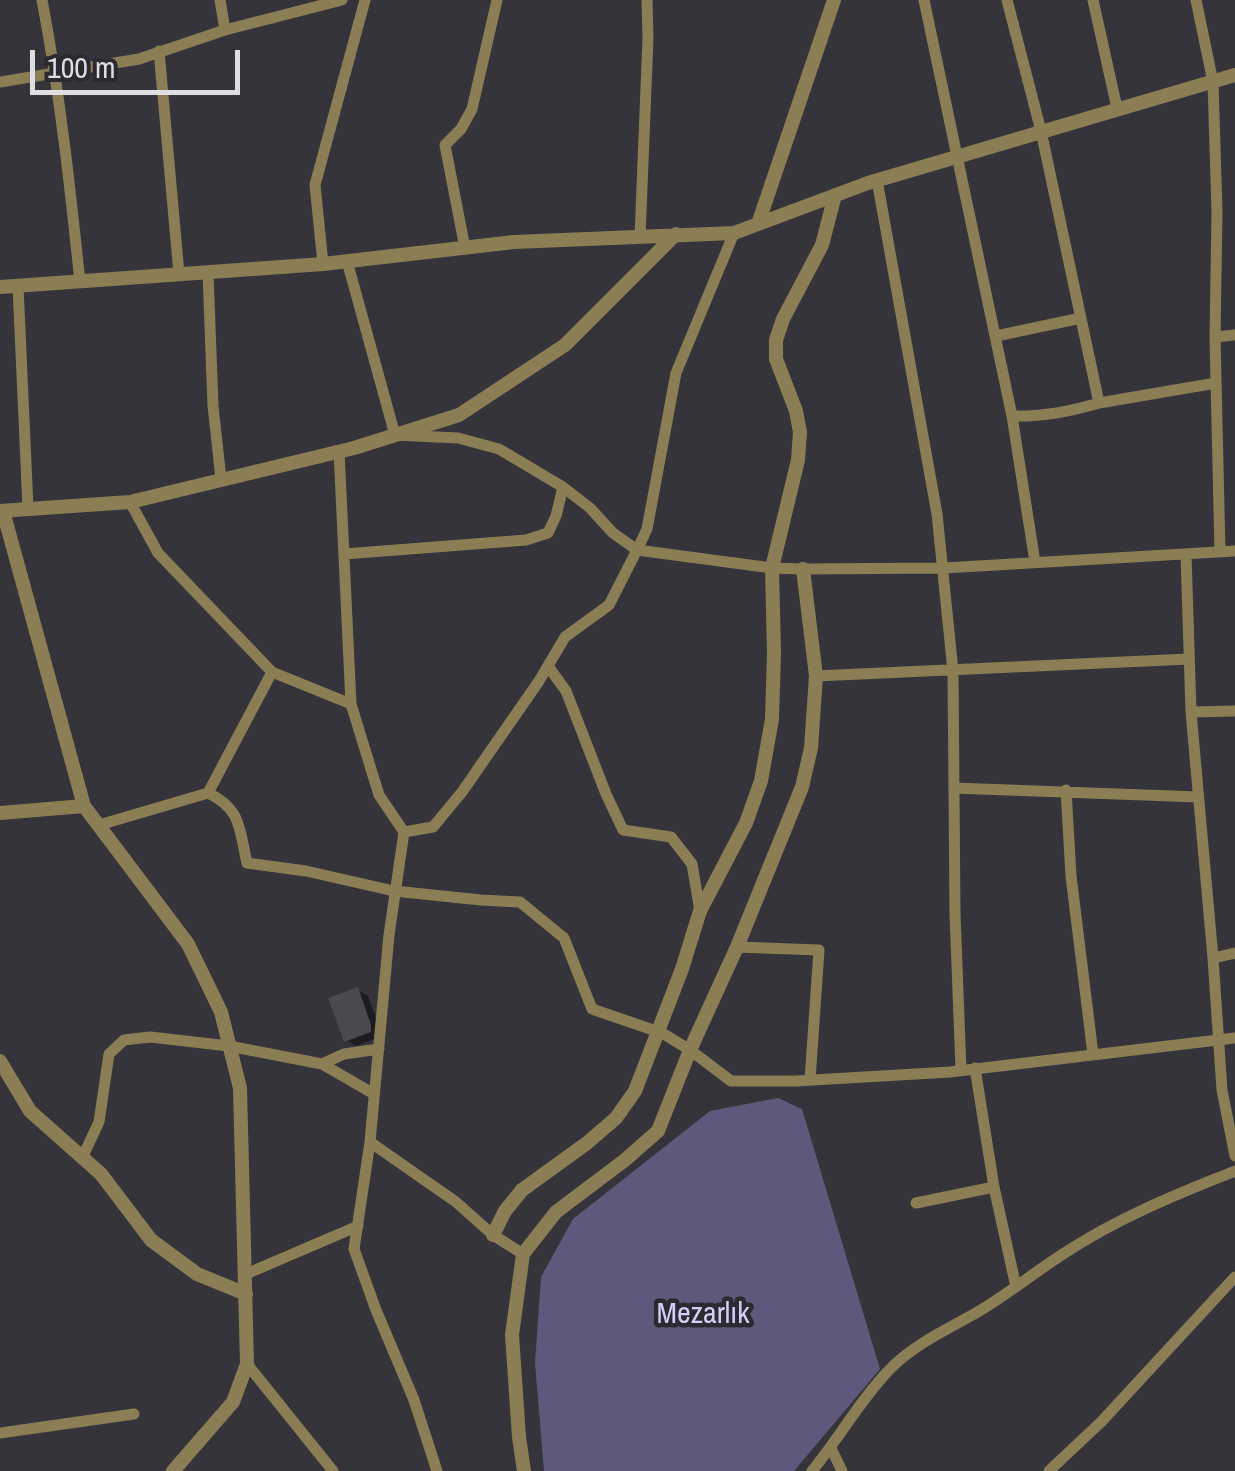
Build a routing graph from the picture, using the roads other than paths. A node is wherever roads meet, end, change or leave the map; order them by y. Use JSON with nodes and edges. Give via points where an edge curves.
{"nodes":[{"id":1,"x":42,"y":0,"type":"edge"},
{"id":2,"x":220,"y":0,"type":"edge"},
{"id":3,"x":342,"y":0,"type":"edge"},
{"id":4,"x":365,"y":0,"type":"edge"},
{"id":5,"x":497,"y":0,"type":"edge"},
{"id":6,"x":647,"y":0,"type":"edge"},
{"id":7,"x":834,"y":0,"type":"edge"},
{"id":8,"x":924,"y":0,"type":"edge"},
{"id":9,"x":1007,"y":0,"type":"edge"},
{"id":10,"x":1092,"y":0,"type":"edge"},
{"id":11,"x":1196,"y":0,"type":"edge"},
{"id":12,"x":225,"y":30,"type":"junction"},
{"id":13,"x":159,"y":51,"type":"junction"},
{"id":14,"x":56,"y":73,"type":"junction"},
{"id":15,"x":1235,"y":75,"type":"edge"},
{"id":16,"x":0,"y":82,"type":"edge"},
{"id":17,"x":1213,"y":82,"type":"junction"},
{"id":18,"x":1117,"y":108,"type":"junction"},
{"id":19,"x":1041,"y":131,"type":"junction"},
{"id":20,"x":958,"y":156,"type":"junction"},
{"id":21,"x":877,"y":180,"type":"junction"},
{"id":22,"x":835,"y":195,"type":"junction"},
{"id":23,"x":1235,"y":211,"type":"edge"},
{"id":24,"x":1218,"y":212,"type":"junction"},
{"id":25,"x":758,"y":224,"type":"junction"},
{"id":26,"x":734,"y":232,"type":"junction"},
{"id":27,"x":676,"y":234,"type":"junction"},
{"id":28,"x":640,"y":236,"type":"junction"},
{"id":29,"x":465,"y":248,"type":"junction"},
{"id":30,"x":347,"y":261,"type":"junction"},
{"id":31,"x":323,"y":264,"type":"junction"},
{"id":32,"x":208,"y":272,"type":"junction"},
{"id":33,"x":179,"y":274,"type":"junction"},
{"id":34,"x":80,"y":282,"type":"junction"},
{"id":35,"x":18,"y":286,"type":"junction"},
{"id":36,"x":0,"y":287,"type":"edge"},
{"id":37,"x":1081,"y":318,"type":"junction"},
{"id":38,"x":1235,"y":335,"type":"edge"},
{"id":39,"x":996,"y":336,"type":"junction"},
{"id":40,"x":1215,"y":337,"type":"junction"},
{"id":41,"x":1216,"y":383,"type":"junction"},
{"id":42,"x":1099,"y":403,"type":"junction"},
{"id":43,"x":1012,"y":416,"type":"junction"},
{"id":44,"x":395,"y":435,"type":"junction"},
{"id":45,"x":338,"y":452,"type":"junction"},
{"id":46,"x":1235,"y":462,"type":"edge"},
{"id":47,"x":1218,"y":464,"type":"junction"},
{"id":48,"x":221,"y":479,"type":"junction"},
{"id":49,"x":564,"y":487,"type":"junction"},
{"id":50,"x":130,"y":502,"type":"junction"},
{"id":51,"x":28,"y":508,"type":"junction"},
{"id":52,"x":1,"y":511,"type":"edge"},
{"id":53,"x":637,"y":550,"type":"junction"},
{"id":54,"x":1235,"y":551,"type":"edge"},
{"id":55,"x":1220,"y":552,"type":"junction"},
{"id":56,"x":344,"y":554,"type":"junction"},
{"id":57,"x":1186,"y":554,"type":"junction"},
{"id":58,"x":1035,"y":562,"type":"junction"},
{"id":59,"x":772,"y":568,"type":"junction"},
{"id":60,"x":944,"y":568,"type":"junction"},
{"id":61,"x":803,"y":569,"type":"junction"},
{"id":62,"x":1189,"y":659,"type":"junction"},
{"id":63,"x":548,"y":666,"type":"junction"},
{"id":64,"x":953,"y":671,"type":"junction"},
{"id":65,"x":272,"y":672,"type":"junction"},
{"id":66,"x":816,"y":676,"type":"junction"},
{"id":67,"x":352,"y":704,"type":"junction"},
{"id":68,"x":1235,"y":711,"type":"edge"},
{"id":69,"x":1191,"y":712,"type":"junction"},
{"id":70,"x":954,"y":788,"type":"junction"},
{"id":71,"x":1066,"y":790,"type":"junction"},
{"id":72,"x":208,"y":794,"type":"junction"},
{"id":73,"x":1198,"y":798,"type":"junction"},
{"id":74,"x":84,"y":806,"type":"junction"},
{"id":75,"x":0,"y":813,"type":"edge"},
{"id":76,"x":99,"y":824,"type":"junction"},
{"id":77,"x":404,"y":832,"type":"junction"},
{"id":78,"x":394,"y":890,"type":"junction"},
{"id":79,"x":700,"y":911,"type":"junction"},
{"id":80,"x":737,"y":947,"type":"junction"},
{"id":81,"x":1235,"y":953,"type":"edge"},
{"id":82,"x":1213,"y":958,"type":"junction"},
{"id":83,"x":658,"y":1031,"type":"junction"},
{"id":84,"x":1235,"y":1038,"type":"edge"},
{"id":85,"x":1218,"y":1039,"type":"junction"},
{"id":86,"x":230,"y":1046,"type":"junction"},
{"id":87,"x":378,"y":1049,"type":"junction"},
{"id":88,"x":690,"y":1050,"type":"junction"},
{"id":89,"x":1093,"y":1054,"type":"junction"},
{"id":90,"x":0,"y":1062,"type":"edge"},
{"id":91,"x":322,"y":1064,"type":"junction"},
{"id":92,"x":976,"y":1068,"type":"junction"},
{"id":93,"x":961,"y":1070,"type":"junction"},
{"id":94,"x":810,"y":1080,"type":"junction"},
{"id":95,"x":374,"y":1094,"type":"junction"},
{"id":96,"x":370,"y":1142,"type":"junction"},
{"id":97,"x":1235,"y":1156,"type":"edge"},
{"id":98,"x":82,"y":1158,"type":"junction"},
{"id":99,"x":1235,"y":1171,"type":"edge"},
{"id":100,"x":994,"y":1187,"type":"junction"},
{"id":101,"x":916,"y":1203,"type":"dead end"},
{"id":102,"x":358,"y":1226,"type":"junction"},
{"id":103,"x":494,"y":1235,"type":"junction"},
{"id":104,"x":523,"y":1254,"type":"junction"},
{"id":105,"x":246,"y":1274,"type":"junction"},
{"id":106,"x":1235,"y":1277,"type":"edge"},
{"id":107,"x":1016,"y":1287,"type":"junction"},
{"id":108,"x":246,"y":1294,"type":"junction"},
{"id":109,"x":247,"y":1364,"type":"junction"},
{"id":110,"x":134,"y":1414,"type":"dead end"},
{"id":111,"x":0,"y":1434,"type":"edge"},
{"id":112,"x":831,"y":1448,"type":"junction"},
{"id":113,"x":173,"y":1471,"type":"edge"},
{"id":114,"x":333,"y":1471,"type":"edge"},
{"id":115,"x":437,"y":1471,"type":"edge"},
{"id":116,"x":524,"y":1471,"type":"edge"},
{"id":117,"x":812,"y":1471,"type":"edge"},
{"id":118,"x":842,"y":1471,"type":"edge"},
{"id":119,"x":1050,"y":1471,"type":"edge"}],
"edges":[{"from":1,"to":14,"type":"street"},
{"from":2,"to":12,"type":"street"},
{"from":3,"to":12,"type":"street"},
{"from":4,"to":31,"type":"street","via":[[316,185]]},
{"from":5,"to":29,"type":"street","via":[[472,109],[445,145]]},
{"from":6,"to":28,"type":"street"},
{"from":7,"to":25,"type":"street"},
{"from":8,"to":20,"type":"street"},
{"from":9,"to":19,"type":"street"},
{"from":10,"to":18,"type":"street"},
{"from":11,"to":17,"type":"street"},
{"from":12,"to":13,"type":"street"},
{"from":13,"to":14,"type":"street"},
{"from":13,"to":33,"type":"street"},
{"from":14,"to":16,"type":"street"},
{"from":14,"to":34,"type":"street"},
{"from":15,"to":17,"type":"street"},
{"from":17,"to":18,"type":"street"},
{"from":17,"to":24,"type":"street"},
{"from":18,"to":19,"type":"street"},
{"from":19,"to":20,"type":"street"},
{"from":19,"to":37,"type":"street"},
{"from":20,"to":21,"type":"street"},
{"from":20,"to":39,"type":"street"},
{"from":21,"to":22,"type":"street"},
{"from":21,"to":60,"type":"street"},
{"from":22,"to":25,"type":"street"},
{"from":22,"to":59,"type":"street","via":[[822,245],[776,340],[776,360],[800,432]]},
{"from":23,"to":24,"type":"street"},
{"from":24,"to":40,"type":"street"},
{"from":25,"to":26,"type":"street"},
{"from":26,"to":27,"type":"street"},
{"from":26,"to":53,"type":"street","via":[[676,373],[647,528]]},
{"from":27,"to":28,"type":"street"},
{"from":27,"to":44,"type":"street","via":[[565,345],[459,415]]},
{"from":28,"to":29,"type":"street"},
{"from":29,"to":30,"type":"street"},
{"from":30,"to":31,"type":"street"},
{"from":30,"to":44,"type":"street"},
{"from":31,"to":32,"type":"street"},
{"from":32,"to":33,"type":"street"},
{"from":32,"to":48,"type":"street"},
{"from":33,"to":34,"type":"street"},
{"from":34,"to":35,"type":"street"},
{"from":35,"to":36,"type":"street"},
{"from":35,"to":51,"type":"street"},
{"from":37,"to":39,"type":"street"},
{"from":37,"to":42,"type":"street"},
{"from":38,"to":40,"type":"street"},
{"from":39,"to":43,"type":"street"},
{"from":40,"to":41,"type":"street"},
{"from":41,"to":42,"type":"street"},
{"from":41,"to":47,"type":"street"},
{"from":42,"to":43,"type":"street"},
{"from":43,"to":58,"type":"street"},
{"from":44,"to":45,"type":"street"},
{"from":44,"to":49,"type":"street","via":[[458,438],[500,449]]},
{"from":45,"to":48,"type":"street"},
{"from":45,"to":56,"type":"street"},
{"from":46,"to":47,"type":"street"},
{"from":47,"to":55,"type":"street"},
{"from":48,"to":50,"type":"street"},
{"from":49,"to":53,"type":"street"},
{"from":49,"to":56,"type":"street","via":[[548,533],[526,540]]},
{"from":50,"to":51,"type":"street"},
{"from":50,"to":65,"type":"street","via":[[158,553]]},
{"from":51,"to":52,"type":"street"},
{"from":52,"to":74,"type":"street"},
{"from":53,"to":59,"type":"street"},
{"from":53,"to":63,"type":"street","via":[[609,605],[565,638]]},
{"from":54,"to":55,"type":"street"},
{"from":55,"to":57,"type":"street"},
{"from":56,"to":67,"type":"street"},
{"from":57,"to":58,"type":"street"},
{"from":57,"to":62,"type":"street"},
{"from":58,"to":60,"type":"street"},
{"from":59,"to":61,"type":"street"},
{"from":59,"to":79,"type":"street","via":[[772,719],[761,781]]},
{"from":60,"to":61,"type":"street"},
{"from":60,"to":64,"type":"street"},
{"from":61,"to":66,"type":"street"},
{"from":62,"to":64,"type":"street"},
{"from":62,"to":69,"type":"street"},
{"from":63,"to":77,"type":"street","via":[[432,827]]},
{"from":63,"to":79,"type":"street","via":[[566,691],[623,830],[671,837],[692,864]]},
{"from":64,"to":66,"type":"street"},
{"from":64,"to":70,"type":"street"},
{"from":65,"to":67,"type":"street"},
{"from":65,"to":72,"type":"street"},
{"from":66,"to":80,"type":"street","via":[[802,787]]},
{"from":67,"to":77,"type":"street","via":[[380,794]]},
{"from":68,"to":69,"type":"street"},
{"from":69,"to":73,"type":"street"},
{"from":70,"to":71,"type":"street"},
{"from":70,"to":93,"type":"street"},
{"from":71,"to":73,"type":"street"},
{"from":71,"to":89,"type":"street"},
{"from":72,"to":76,"type":"street"},
{"from":72,"to":78,"type":"street","via":[[228,802],[247,863]]},
{"from":73,"to":82,"type":"street"},
{"from":74,"to":75,"type":"street"},
{"from":74,"to":76,"type":"street"},
{"from":76,"to":86,"type":"street","via":[[188,944]]},
{"from":77,"to":78,"type":"street"},
{"from":78,"to":83,"type":"street","via":[[520,902],[564,938],[592,1009]]},
{"from":78,"to":87,"type":"street"},
{"from":79,"to":83,"type":"street"},
{"from":80,"to":88,"type":"street"},
{"from":80,"to":94,"type":"street","via":[[819,950]]},
{"from":81,"to":82,"type":"street"},
{"from":82,"to":85,"type":"street"},
{"from":83,"to":88,"type":"street"},
{"from":83,"to":103,"type":"street","via":[[635,1091],[616,1118],[522,1190]]},
{"from":84,"to":85,"type":"street"},
{"from":85,"to":89,"type":"street"},
{"from":85,"to":97,"type":"street"},
{"from":86,"to":91,"type":"street"},
{"from":86,"to":98,"type":"street","via":[[124,1040],[109,1054],[99,1122]]},
{"from":86,"to":105,"type":"street","via":[[240,1088]]},
{"from":87,"to":91,"type":"street"},
{"from":87,"to":95,"type":"street"},
{"from":88,"to":94,"type":"street","via":[[731,1081]]},
{"from":88,"to":104,"type":"street","via":[[658,1131],[556,1212]]},
{"from":89,"to":92,"type":"street"},
{"from":90,"to":98,"type":"street","via":[[30,1110]]},
{"from":91,"to":95,"type":"street"},
{"from":92,"to":93,"type":"street"},
{"from":92,"to":100,"type":"street"},
{"from":93,"to":94,"type":"street"},
{"from":95,"to":96,"type":"street"},
{"from":96,"to":102,"type":"street"},
{"from":96,"to":103,"type":"street"},
{"from":98,"to":108,"type":"street","via":[[102,1174],[151,1240],[197,1274]]},
{"from":99,"to":107,"type":"street","via":[[1143,1210],[1064,1252]]},
{"from":100,"to":101,"type":"street"},
{"from":100,"to":107,"type":"street"},
{"from":102,"to":105,"type":"street"},
{"from":102,"to":115,"type":"street","via":[[354,1249]]},
{"from":103,"to":104,"type":"street"},
{"from":104,"to":116,"type":"street","via":[[512,1335]]},
{"from":105,"to":108,"type":"street"},
{"from":106,"to":119,"type":"street"},
{"from":107,"to":112,"type":"street","via":[[893,1367],[858,1404]]},
{"from":108,"to":109,"type":"street"},
{"from":109,"to":113,"type":"street","via":[[232,1402]]},
{"from":109,"to":114,"type":"street"},
{"from":110,"to":111,"type":"street"},
{"from":112,"to":117,"type":"street"},
{"from":112,"to":118,"type":"street"}]}
